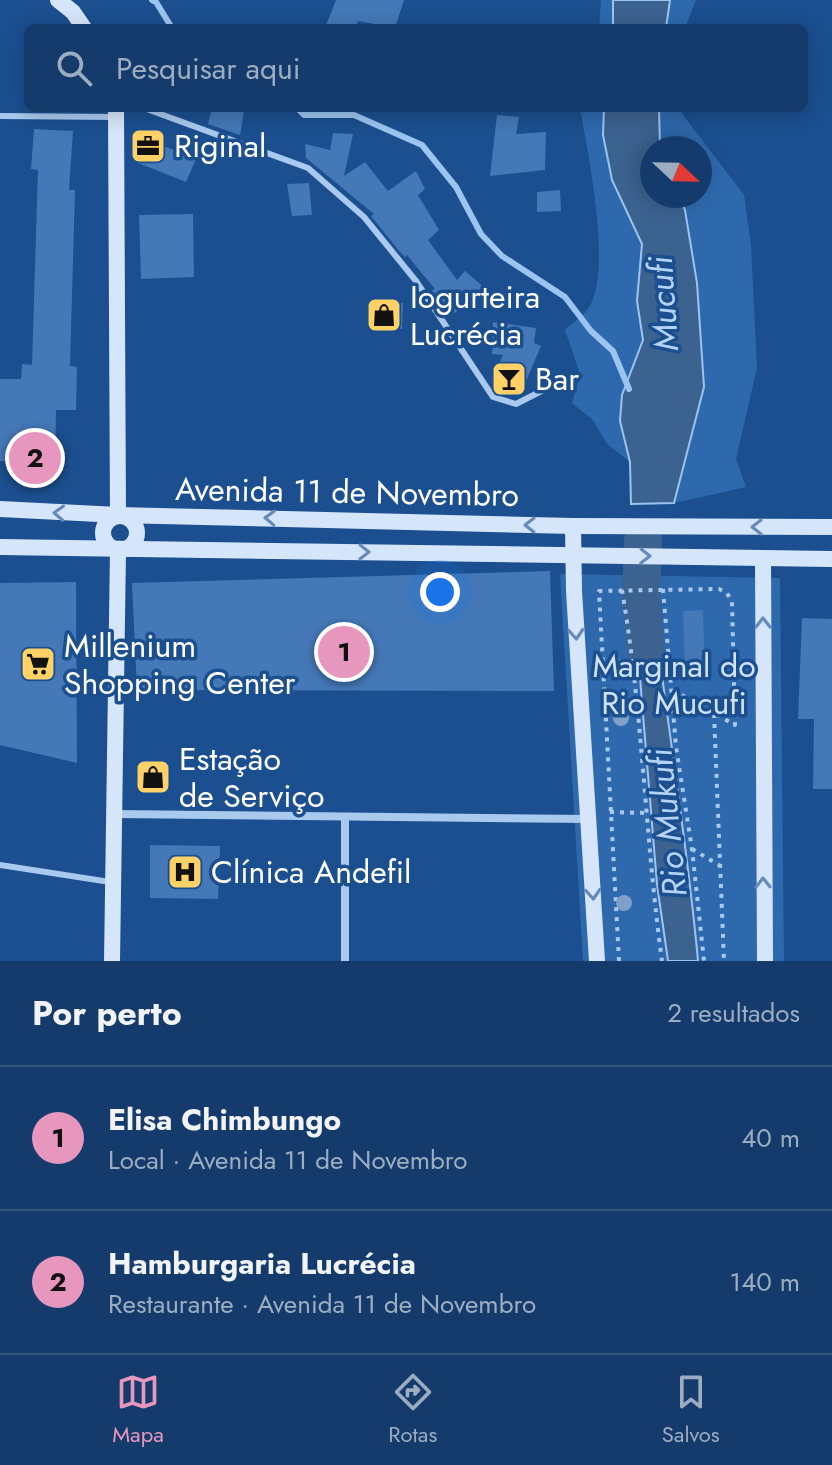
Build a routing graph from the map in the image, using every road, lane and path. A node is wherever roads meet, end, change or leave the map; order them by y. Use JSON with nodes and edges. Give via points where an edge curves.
{"nodes":[{"id":1,"x":58,"y":0,"type":"edge"},
{"id":2,"x":81,"y":24,"type":"edge"},
{"id":3,"x":117,"y":112,"type":"edge"},
{"id":4,"x":155,"y":112,"type":"edge"},
{"id":5,"x":0,"y":116,"type":"edge"},
{"id":6,"x":563,"y":380,"type":"dead end"},
{"id":7,"x":0,"y":509,"type":"edge"},
{"id":8,"x":118,"y":515,"type":"junction"},
{"id":9,"x":573,"y":526,"type":"junction"},
{"id":10,"x":832,"y":527,"type":"edge"},
{"id":11,"x":0,"y":547,"type":"edge"},
{"id":12,"x":118,"y":550,"type":"junction"},
{"id":13,"x":572,"y":556,"type":"junction"},
{"id":14,"x":763,"y":558,"type":"junction"},
{"id":15,"x":832,"y":559,"type":"edge"},
{"id":16,"x":663,"y":589,"type":"junction"},
{"id":17,"x":622,"y":590,"type":"junction"},
{"id":18,"x":671,"y":689,"type":"junction"},
{"id":19,"x":714,"y":714,"type":"junction"},
{"id":20,"x":610,"y":812,"type":"junction"},
{"id":21,"x":645,"y":813,"type":"junction"},
{"id":22,"x":115,"y":814,"type":"junction"},
{"id":23,"x":345,"y":817,"type":"junction"},
{"id":24,"x":588,"y":819,"type":"junction"},
{"id":25,"x":692,"y":849,"type":"junction"},
{"id":26,"x":0,"y":865,"type":"edge"},
{"id":27,"x":719,"y":865,"type":"junction"},
{"id":28,"x":113,"y":882,"type":"junction"},
{"id":29,"x":705,"y":960,"type":"edge"},
{"id":30,"x":112,"y":961,"type":"edge"},
{"id":31,"x":345,"y":961,"type":"edge"},
{"id":32,"x":597,"y":961,"type":"edge"},
{"id":33,"x":619,"y":961,"type":"edge"},
{"id":34,"x":662,"y":961,"type":"edge"},
{"id":35,"x":724,"y":961,"type":"edge"},
{"id":36,"x":765,"y":961,"type":"edge"}],
"edges":[{"from":1,"to":2,"type":"street"},
{"from":3,"to":5,"type":"lane"},
{"from":3,"to":8,"type":"street"},
{"from":4,"to":6,"type":"lane","via":[[319,176],[364,217],[416,281],[493,397],[516,404]]},
{"from":8,"to":7,"type":"street","name":"Avenida 11 de Novembro","one_way":true},
{"from":9,"to":8,"type":"street","name":"Avenida 11 de Novembro","one_way":true},
{"from":8,"to":12,"type":"street","via":[[103,532],[105,542]]},
{"from":8,"to":12,"type":"street","name":"Avenida 11 de Novembro","via":[[132,520],[137,533],[129,547]]},
{"from":10,"to":9,"type":"street","name":"Avenida 11 de Novembro","one_way":true},
{"from":9,"to":13,"type":"street"},
{"from":11,"to":12,"type":"street","name":"Avenida 11 de Novembro"},
{"from":12,"to":13,"type":"street","name":"Avenida 11 de Novembro","one_way":true},
{"from":12,"to":22,"type":"street"},
{"from":13,"to":14,"type":"street","name":"Avenida 11 de Novembro","one_way":true},
{"from":13,"to":24,"type":"street","one_way":true},
{"from":14,"to":15,"type":"street","name":"Avenida 11 de Novembro"},
{"from":36,"to":14,"type":"street","one_way":true},
{"from":16,"to":17,"type":"path"},
{"from":16,"to":18,"type":"path"},
{"from":16,"to":19,"type":"path","via":[[719,589],[732,602],[735,725]]},
{"from":17,"to":20,"type":"path","via":[[599,591]]},
{"from":17,"to":21,"type":"path"},
{"from":18,"to":19,"type":"path"},
{"from":18,"to":25,"type":"path"},
{"from":19,"to":27,"type":"path"},
{"from":20,"to":21,"type":"path"},
{"from":20,"to":33,"type":"path"},
{"from":21,"to":34,"type":"path"},
{"from":22,"to":23,"type":"street"},
{"from":22,"to":28,"type":"street"},
{"from":23,"to":24,"type":"street"},
{"from":23,"to":31,"type":"street"},
{"from":24,"to":32,"type":"street","one_way":true},
{"from":25,"to":27,"type":"path"},
{"from":25,"to":29,"type":"path"},
{"from":26,"to":28,"type":"lane"},
{"from":27,"to":35,"type":"path"},
{"from":28,"to":30,"type":"street"}]}
